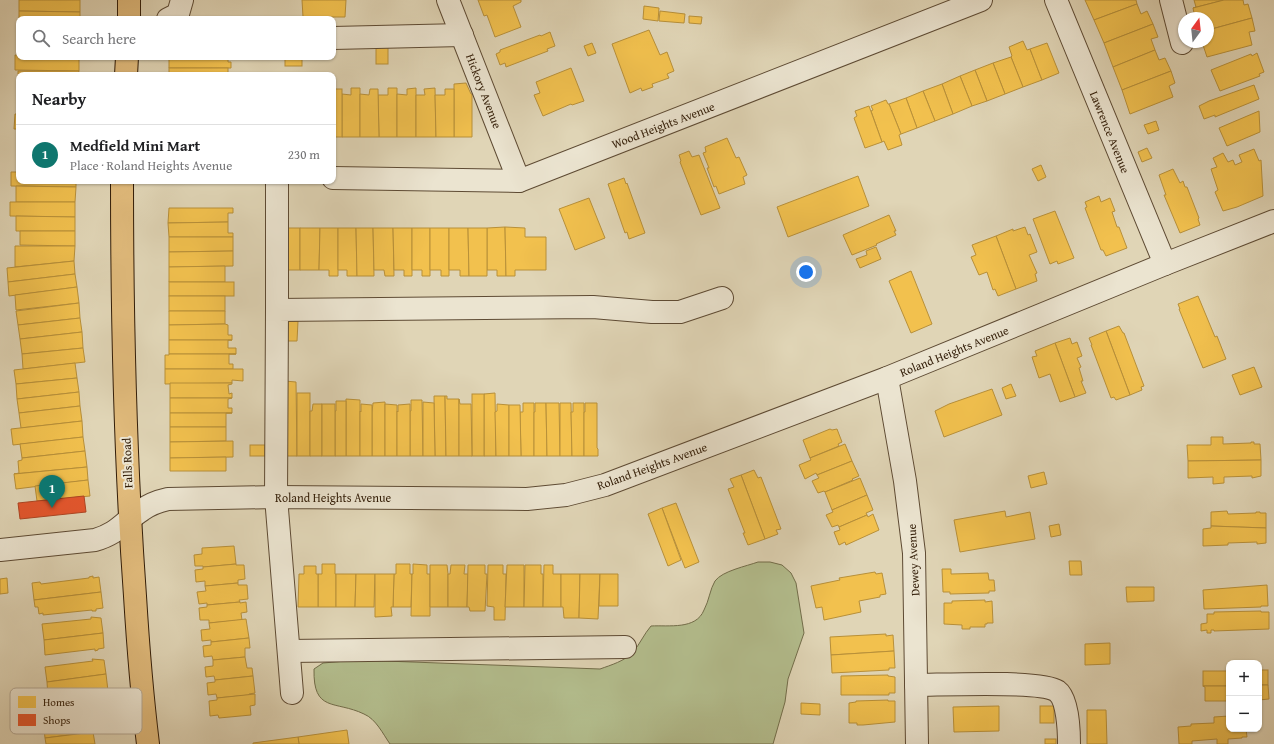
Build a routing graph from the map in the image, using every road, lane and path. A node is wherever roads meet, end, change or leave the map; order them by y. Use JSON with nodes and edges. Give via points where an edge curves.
{"nodes":[{"id":1,"x":129,"y":0,"type":"edge"},
{"id":2,"x":182,"y":0,"type":"edge"},
{"id":3,"x":448,"y":0,"type":"edge"},
{"id":4,"x":981,"y":0,"type":"edge"},
{"id":5,"x":1056,"y":0,"type":"edge"},
{"id":6,"x":1171,"y":0,"type":"edge"},
{"id":7,"x":129,"y":16,"type":"edge"},
{"id":8,"x":174,"y":16,"type":"edge"},
{"id":9,"x":1178,"y":27,"type":"edge"},
{"id":10,"x":462,"y":35,"type":"junction"},
{"id":11,"x":336,"y":38,"type":"edge"},
{"id":12,"x":127,"y":60,"type":"edge"},
{"id":13,"x":126,"y":72,"type":"edge"},
{"id":14,"x":336,"y":178,"type":"edge"},
{"id":15,"x":519,"y":181,"type":"junction"},
{"id":16,"x":122,"y":184,"type":"edge"},
{"id":17,"x":277,"y":184,"type":"edge"},
{"id":18,"x":1274,"y":221,"type":"edge"},
{"id":19,"x":1165,"y":264,"type":"junction"},
{"id":20,"x":722,"y":298,"type":"dead end"},
{"id":21,"x":277,"y":310,"type":"junction"},
{"id":22,"x":887,"y":378,"type":"junction"},
{"id":23,"x":276,"y":497,"type":"junction"},
{"id":24,"x":129,"y":520,"type":"junction"},
{"id":25,"x":0,"y":550,"type":"edge"},
{"id":26,"x":625,"y":647,"type":"dead end"},
{"id":27,"x":289,"y":651,"type":"junction"},
{"id":28,"x":916,"y":684,"type":"junction"},
{"id":29,"x":292,"y":693,"type":"dead end"},
{"id":30,"x":148,"y":744,"type":"edge"},
{"id":31,"x":917,"y":744,"type":"edge"},
{"id":32,"x":1069,"y":744,"type":"edge"}],
"edges":[{"from":1,"to":7,"type":"main road"},
{"from":2,"to":8,"type":"street","via":[[178,14]]},
{"from":3,"to":10,"type":"street","name":"Hickory Avenue"},
{"from":4,"to":15,"type":"street","name":"Wood Heights Avenue"},
{"from":5,"to":19,"type":"street","name":"Lawrence Avenue"},
{"from":6,"to":9,"type":"street"},
{"from":10,"to":11,"type":"street"},
{"from":10,"to":15,"type":"street","name":"Hickory Avenue"},
{"from":12,"to":13,"type":"main road"},
{"from":14,"to":15,"type":"street","name":"Wood Heights Avenue"},
{"from":16,"to":24,"type":"main road","name":"Falls Road","via":[[123,363]]},
{"from":17,"to":21,"type":"street"},
{"from":18,"to":19,"type":"street","name":"Roland Heights Avenue"},
{"from":19,"to":22,"type":"street","name":"Roland Heights Avenue"},
{"from":20,"to":21,"type":"street","via":[[680,312],[593,307]]},
{"from":21,"to":23,"type":"street"},
{"from":22,"to":23,"type":"street","name":"Roland Heights Avenue","via":[[605,485],[566,495],[527,499]]},
{"from":22,"to":28,"type":"street","name":"Dewey Avenue","via":[[913,545]]},
{"from":23,"to":24,"type":"street","name":"Roland Heights Avenue","via":[[168,499],[141,510]]},
{"from":23,"to":27,"type":"street"},
{"from":24,"to":25,"type":"street","name":"Roland Heights Avenue","via":[[108,536],[95,540]]},
{"from":24,"to":30,"type":"main road","name":"Falls Road"},
{"from":26,"to":27,"type":"street"},
{"from":27,"to":29,"type":"street"},
{"from":28,"to":31,"type":"street","name":"Dewey Avenue"},
{"from":28,"to":32,"type":"street","via":[[1025,685],[1050,688],[1058,692],[1062,698]]}]}
